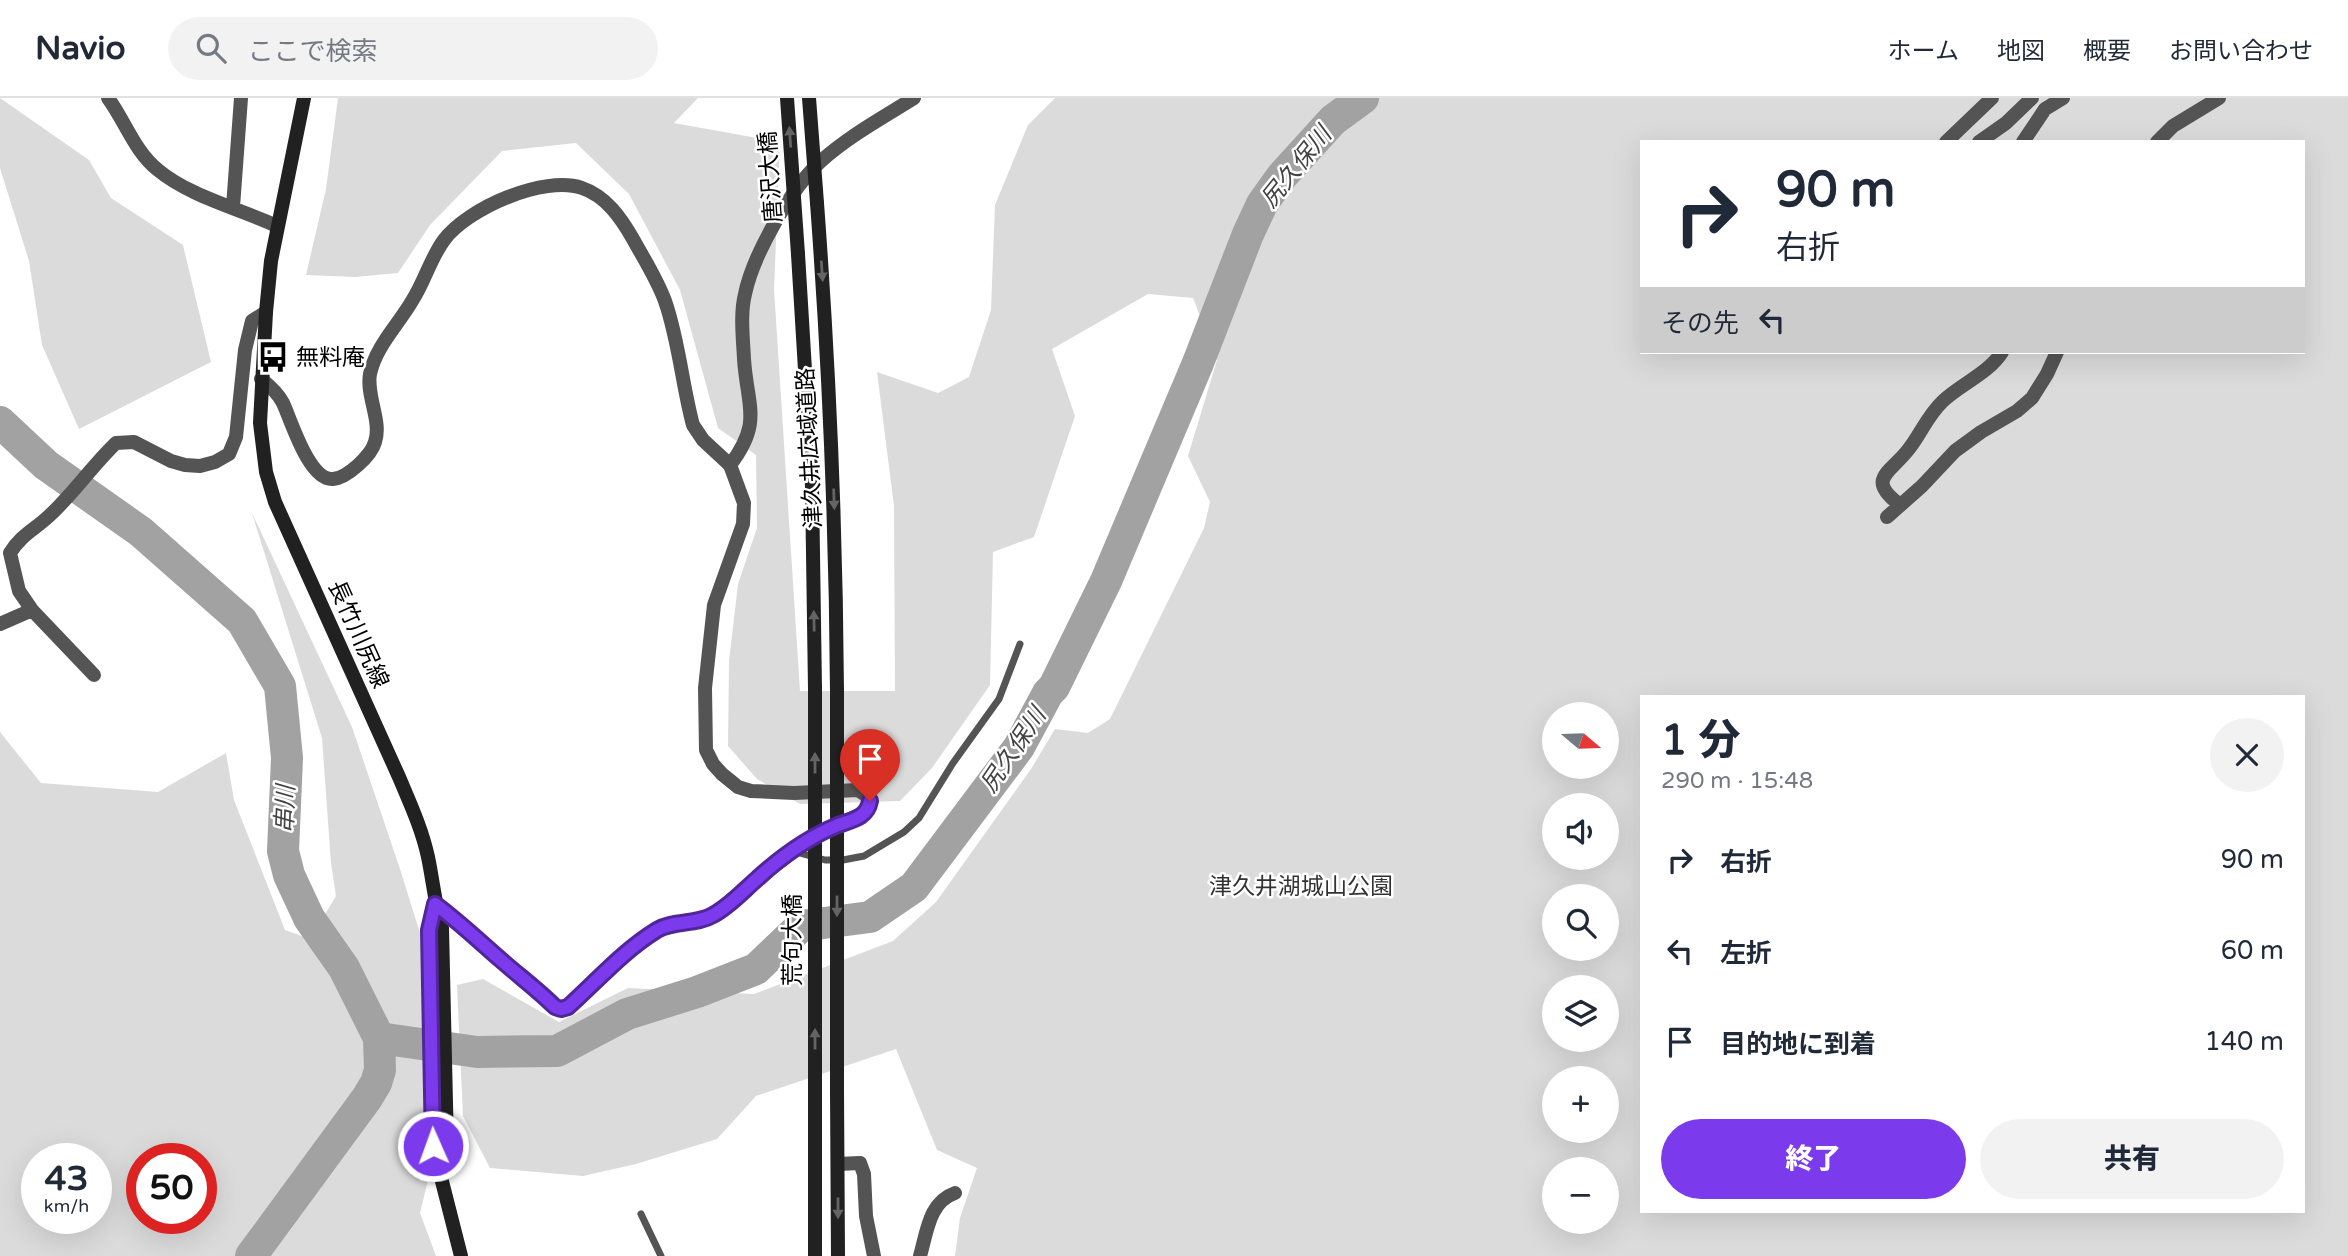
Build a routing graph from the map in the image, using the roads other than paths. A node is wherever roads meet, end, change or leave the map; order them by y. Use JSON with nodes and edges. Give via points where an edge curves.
{"nodes":[{"id":1,"x":128,"y":98,"type":"edge"},
{"id":2,"x":241,"y":98,"type":"edge"},
{"id":3,"x":304,"y":98,"type":"edge"},
{"id":4,"x":787,"y":98,"type":"edge"},
{"id":5,"x":809,"y":98,"type":"edge"},
{"id":6,"x":914,"y":98,"type":"edge"},
{"id":7,"x":1993,"y":98,"type":"edge"},
{"id":8,"x":2032,"y":98,"type":"edge"},
{"id":9,"x":2063,"y":98,"type":"edge"},
{"id":10,"x":2219,"y":98,"type":"edge"},
{"id":11,"x":112,"y":103,"type":"edge"},
{"id":12,"x":1948,"y":140,"type":"edge"},
{"id":13,"x":1982,"y":140,"type":"edge"},
{"id":14,"x":2023,"y":140,"type":"edge"},
{"id":15,"x":2159,"y":140,"type":"edge"},
{"id":16,"x":817,"y":203,"type":"joint"},
{"id":17,"x":233,"y":207,"type":"junction"},
{"id":18,"x":277,"y":226,"type":"junction"},
{"id":19,"x":798,"y":254,"type":"joint"},
{"id":20,"x":266,"y":312,"type":"junction"},
{"id":21,"x":2000,"y":354,"type":"edge"},
{"id":22,"x":2056,"y":354,"type":"edge"},
{"id":23,"x":261,"y":379,"type":"junction"},
{"id":24,"x":730,"y":465,"type":"junction"},
{"id":25,"x":1894,"y":500,"type":"junction"},
{"id":26,"x":1887,"y":517,"type":"dead end"},
{"id":27,"x":32,"y":610,"type":"junction"},
{"id":28,"x":0,"y":624,"type":"edge"},
{"id":29,"x":1020,"y":644,"type":"dead end"},
{"id":30,"x":94,"y":675,"type":"dead end"},
{"id":31,"x":815,"y":689,"type":"joint"},
{"id":32,"x":837,"y":691,"type":"joint"},
{"id":33,"x":792,"y":852,"type":"junction"},
{"id":34,"x":435,"y":904,"type":"junction"},
{"id":35,"x":838,"y":1164,"type":"junction"},
{"id":36,"x":955,"y":1193,"type":"dead end"},
{"id":37,"x":641,"y":1214,"type":"dead end"},
{"id":38,"x":461,"y":1256,"type":"edge"},
{"id":39,"x":661,"y":1256,"type":"edge"},
{"id":40,"x":816,"y":1256,"type":"edge"},
{"id":41,"x":838,"y":1256,"type":"edge"},
{"id":42,"x":874,"y":1256,"type":"edge"},
{"id":43,"x":920,"y":1256,"type":"edge"}],
"edges":[{"from":1,"to":11,"type":"street"},
{"from":2,"to":17,"type":"street"},
{"from":3,"to":18,"type":"main road"},
{"from":19,"to":4,"type":"main road","name":"唐沢大橋","one_way":true,"bridge":true},
{"from":5,"to":16,"type":"main road","name":"唐沢大橋","bridge":true},
{"from":6,"to":24,"type":"street","via":[[854,134],[819,162],[803,179],[765,243],[744,295],[744,362],[752,421]]},
{"from":7,"to":12,"type":"street"},
{"from":8,"to":13,"type":"street"},
{"from":9,"to":14,"type":"street","via":[[2045,109]]},
{"from":10,"to":15,"type":"street","via":[[2172,126]]},
{"from":11,"to":17,"type":"street","via":[[157,170]]},
{"from":16,"to":32,"type":"main road","name":"津久井広域道路","one_way":true,"via":[[829,374]]},
{"from":17,"to":18,"type":"street"},
{"from":18,"to":20,"type":"main road"},
{"from":31,"to":19,"type":"main road","name":"津久井広域道路","one_way":true,"via":[[812,486]]},
{"from":20,"to":23,"type":"main road","name":"長竹川尻線"},
{"from":20,"to":27,"type":"street","via":[[252,321],[247,340],[236,437],[229,454],[200,466],[171,461],[145,446],[116,443],[10,553],[19,591]]},
{"from":21,"to":25,"type":"street","via":[[1929,415],[1882,481]]},
{"from":22,"to":25,"type":"street","via":[[2032,398]]},
{"from":23,"to":24,"type":"street","via":[[282,400],[297,440],[317,470],[335,480],[348,472],[366,459],[376,441],[370,376],[376,356],[414,299],[446,237],[473,215],[511,196],[552,184],[574,185],[601,197],[648,266],[670,317],[693,425]]},
{"from":23,"to":34,"type":"main road","name":"長竹川尻線","via":[[261,443],[272,493],[409,800],[428,856]]},
{"from":24,"to":33,"type":"street","via":[[744,503],[743,524],[714,605],[705,688],[706,750],[713,764],[738,787],[794,793],[858,790],[870,801],[863,815],[820,833]]},
{"from":25,"to":26,"type":"street"},
{"from":27,"to":28,"type":"street"},
{"from":27,"to":30,"type":"street"},
{"from":29,"to":33,"type":"lane","via":[[999,699],[919,818],[904,832],[864,856],[843,860]]},
{"from":40,"to":31,"type":"main road","name":"荒句大橋","one_way":true,"bridge":true},
{"from":32,"to":35,"type":"main road","name":"荒句大橋","one_way":true,"bridge":true},
{"from":33,"to":34,"type":"street","via":[[710,917],[659,929],[561,1009]]},
{"from":34,"to":38,"type":"main road","via":[[433,1146]]},
{"from":35,"to":41,"type":"main road","one_way":true},
{"from":35,"to":42,"type":"street","via":[[860,1163]]},
{"from":36,"to":43,"type":"street","via":[[940,1201],[933,1212]]},
{"from":37,"to":39,"type":"lane"}]}
